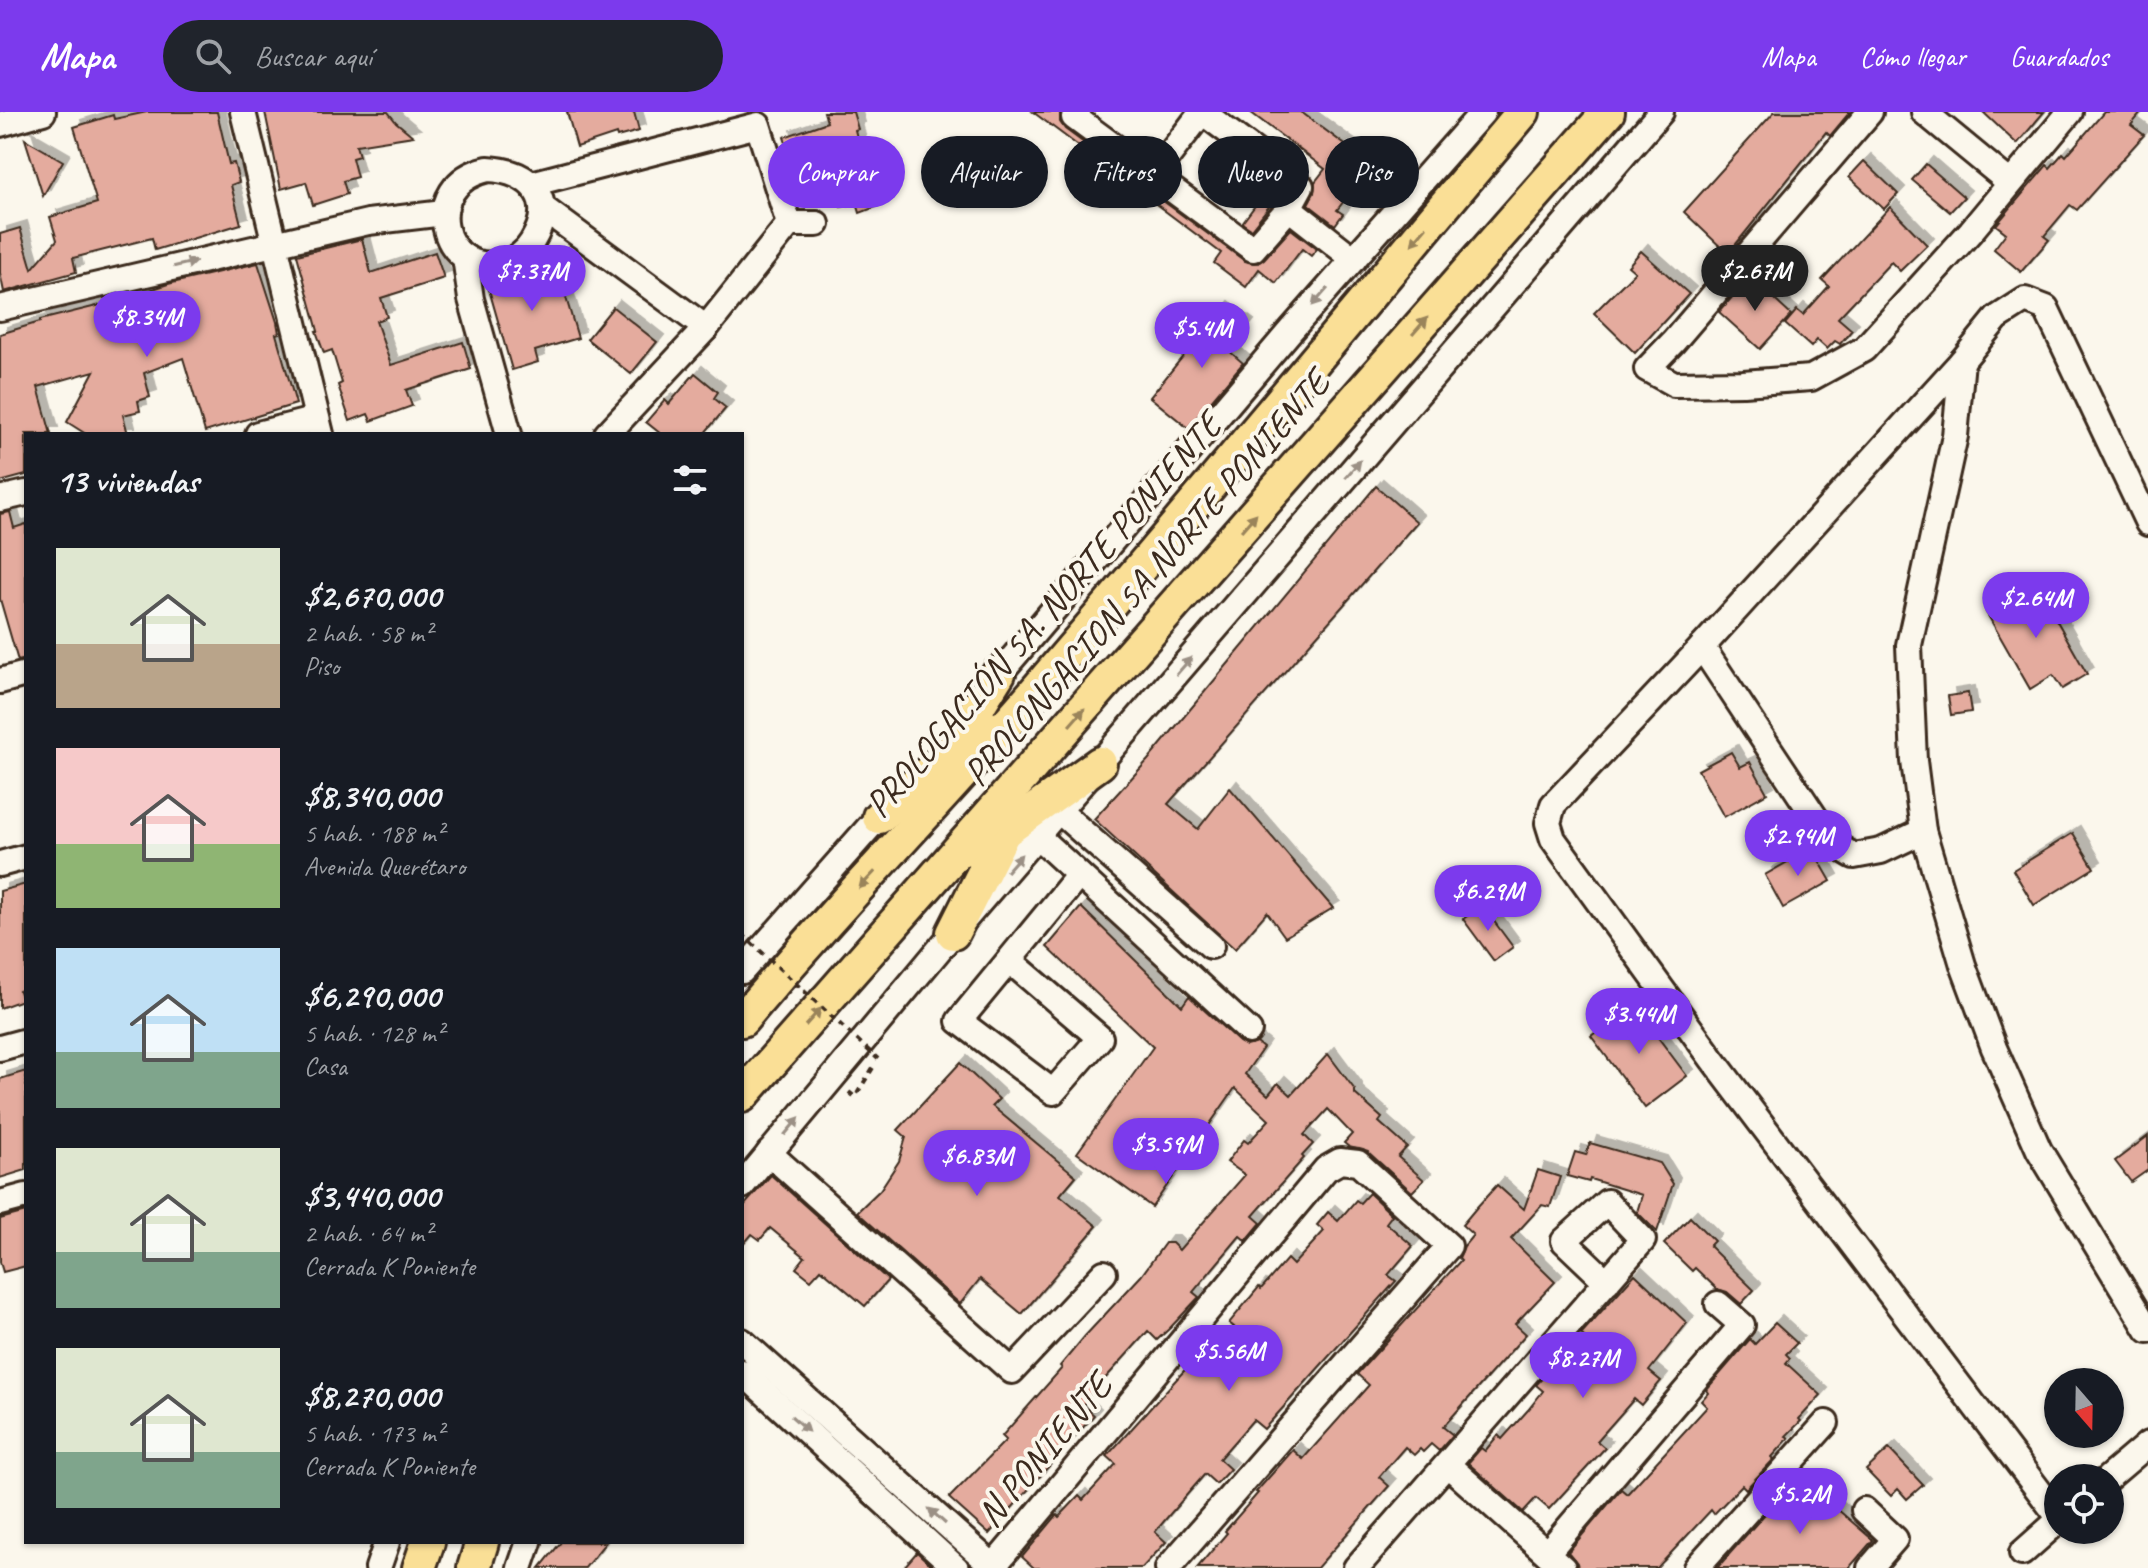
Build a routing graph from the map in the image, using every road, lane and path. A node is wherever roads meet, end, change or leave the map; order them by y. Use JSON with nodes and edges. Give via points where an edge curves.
{"nodes":[{"id":1,"x":43,"y":112,"type":"edge"},
{"id":2,"x":243,"y":112,"type":"edge"},
{"id":3,"x":1078,"y":112,"type":"edge"},
{"id":4,"x":1202,"y":112,"type":"edge"},
{"id":5,"x":1454,"y":112,"type":"edge"},
{"id":6,"x":1523,"y":112,"type":"edge"},
{"id":7,"x":1608,"y":112,"type":"edge"},
{"id":8,"x":1661,"y":112,"type":"edge"},
{"id":9,"x":1870,"y":112,"type":"edge"},
{"id":10,"x":1924,"y":112,"type":"edge"},
{"id":11,"x":2070,"y":112,"type":"edge"},
{"id":12,"x":1479,"y":113,"type":"edge"},
{"id":13,"x":762,"y":118,"type":"edge"},
{"id":14,"x":0,"y":124,"type":"edge"},
{"id":15,"x":1099,"y":136,"type":"edge"},
{"id":16,"x":1234,"y":136,"type":"edge"},
{"id":17,"x":1182,"y":138,"type":"edge"},
{"id":18,"x":1462,"y":138,"type":"junction"},
{"id":19,"x":2009,"y":182,"type":"junction"},
{"id":20,"x":531,"y":184,"type":"junction"},
{"id":21,"x":1182,"y":197,"type":"edge"},
{"id":22,"x":543,"y":208,"type":"junction"},
{"id":23,"x":1289,"y":208,"type":"joint"},
{"id":24,"x":444,"y":213,"type":"junction"},
{"id":25,"x":789,"y":224,"type":"junction"},
{"id":26,"x":817,"y":224,"type":"dead end"},
{"id":27,"x":274,"y":243,"type":"junction"},
{"id":28,"x":465,"y":257,"type":"junction"},
{"id":29,"x":1354,"y":259,"type":"junction"},
{"id":30,"x":0,"y":308,"type":"edge"},
{"id":31,"x":706,"y":328,"type":"junction"},
{"id":32,"x":1962,"y":361,"type":"junction"},
{"id":33,"x":319,"y":427,"type":"edge"},
{"id":34,"x":275,"y":432,"type":"edge"},
{"id":35,"x":508,"y":432,"type":"edge"},
{"id":36,"x":609,"y":432,"type":"edge"},
{"id":37,"x":24,"y":493,"type":"edge"},
{"id":38,"x":0,"y":499,"type":"edge"},
{"id":39,"x":2148,"y":523,"type":"edge"},
{"id":40,"x":1702,"y":647,"type":"junction"},
{"id":41,"x":999,"y":673,"type":"junction"},
{"id":42,"x":24,"y":675,"type":"edge"},
{"id":43,"x":0,"y":681,"type":"edge"},
{"id":44,"x":1032,"y":695,"type":"junction"},
{"id":45,"x":949,"y":754,"type":"junction"},
{"id":46,"x":1040,"y":759,"type":"junction"},
{"id":47,"x":1100,"y":763,"type":"junction"},
{"id":48,"x":1059,"y":811,"type":"junction"},
{"id":49,"x":879,"y":817,"type":"junction"},
{"id":50,"x":1923,"y":831,"type":"junction"},
{"id":51,"x":1003,"y":832,"type":"junction"},
{"id":52,"x":1037,"y":836,"type":"junction"},
{"id":53,"x":907,"y":837,"type":"junction"},
{"id":54,"x":24,"y":858,"type":"edge"},
{"id":55,"x":0,"y":864,"type":"edge"},
{"id":56,"x":1079,"y":875,"type":"junction"},
{"id":57,"x":931,"y":884,"type":"junction"},
{"id":58,"x":953,"y":933,"type":"junction"},
{"id":59,"x":744,"y":936,"type":"edge"},
{"id":60,"x":1211,"y":946,"type":"dead end"},
{"id":61,"x":1009,"y":960,"type":"junction"},
{"id":62,"x":744,"y":969,"type":"edge"},
{"id":63,"x":744,"y":1018,"type":"edge"},
{"id":64,"x":1249,"y":1031,"type":"dead end"},
{"id":65,"x":24,"y":1042,"type":"edge"},
{"id":66,"x":0,"y":1048,"type":"edge"},
{"id":67,"x":744,"y":1094,"type":"edge"},
{"id":68,"x":855,"y":1097,"type":"dead end"},
{"id":69,"x":769,"y":1153,"type":"junction"},
{"id":70,"x":744,"y":1184,"type":"edge"},
{"id":71,"x":24,"y":1197,"type":"edge"},
{"id":72,"x":0,"y":1203,"type":"edge"},
{"id":73,"x":1104,"y":1273,"type":"dead end"},
{"id":74,"x":1607,"y":1282,"type":"dead end"},
{"id":75,"x":1718,"y":1304,"type":"dead end"},
{"id":76,"x":2148,"y":1330,"type":"edge"},
{"id":77,"x":744,"y":1343,"type":"edge"},
{"id":78,"x":744,"y":1374,"type":"edge"},
{"id":79,"x":1826,"y":1423,"type":"dead end"},
{"id":80,"x":2148,"y":1444,"type":"edge"},
{"id":81,"x":2124,"y":1464,"type":"edge"},
{"id":82,"x":1448,"y":1465,"type":"junction"},
{"id":83,"x":2044,"y":1500,"type":"edge"},
{"id":84,"x":1864,"y":1510,"type":"dead end"},
{"id":85,"x":2044,"y":1532,"type":"edge"},
{"id":86,"x":386,"y":1544,"type":"edge"},
{"id":87,"x":427,"y":1544,"type":"edge"},
{"id":88,"x":481,"y":1544,"type":"edge"},
{"id":89,"x":528,"y":1544,"type":"edge"},
{"id":90,"x":2022,"y":1553,"type":"dead end"},
{"id":91,"x":1555,"y":1561,"type":"edge"},
{"id":92,"x":993,"y":1567,"type":"edge"},
{"id":93,"x":378,"y":1568,"type":"edge"},
{"id":94,"x":419,"y":1568,"type":"edge"},
{"id":95,"x":474,"y":1568,"type":"edge"},
{"id":96,"x":520,"y":1568,"type":"edge"},
{"id":97,"x":956,"y":1568,"type":"edge"},
{"id":98,"x":1168,"y":1568,"type":"edge"},
{"id":99,"x":1356,"y":1568,"type":"edge"},
{"id":100,"x":1696,"y":1568,"type":"edge"},
{"id":101,"x":1870,"y":1568,"type":"edge"}],
"edges":[{"from":1,"to":14,"type":"street"},
{"from":2,"to":27,"type":"street"},
{"from":3,"to":15,"type":"street","via":[[1074,117]]},
{"from":4,"to":16,"type":"street"},
{"from":4,"to":17,"type":"street"},
{"from":5,"to":18,"type":"street"},
{"from":6,"to":44,"type":"main road","name":"PROLOGACIÓN 5A. NORTE PONIENTE","one_way":true},
{"from":46,"to":7,"type":"main road","name":"PROLONGACION 5A NORTE PONIENTE","one_way":true},
{"from":47,"to":8,"type":"street","one_way":true},
{"from":9,"to":19,"type":"street","via":[[1647,369],[1674,384],[1811,378],[1864,349]]},
{"from":10,"to":19,"type":"street"},
{"from":11,"to":19,"type":"street"},
{"from":12,"to":18,"type":"street"},
{"from":13,"to":20,"type":"street"},
{"from":13,"to":25,"type":"street"},
{"from":18,"to":29,"type":"street"},
{"from":20,"to":22,"type":"street"},
{"from":20,"to":24,"type":"street","via":[[502,169],[475,172],[453,188]]},
{"from":21,"to":23,"type":"street","via":[[1253,249]]},
{"from":22,"to":28,"type":"street","via":[[543,221],[521,255],[495,264]]},
{"from":22,"to":31,"type":"street"},
{"from":23,"to":29,"type":"street"},
{"from":24,"to":27,"type":"street","via":[[368,222]]},
{"from":24,"to":28,"type":"street","via":[[449,240]]},
{"from":25,"to":26,"type":"street"},
{"from":25,"to":31,"type":"street"},
{"from":30,"to":27,"type":"street","one_way":true},
{"from":27,"to":33,"type":"street"},
{"from":28,"to":35,"type":"street","via":[[471,299]]},
{"from":29,"to":41,"type":"street","one_way":true},
{"from":31,"to":36,"type":"street"},
{"from":32,"to":39,"type":"street","via":[[1997,318],[2025,300],[2046,308]]},
{"from":32,"to":40,"type":"street"},
{"from":32,"to":50,"type":"street","via":[[1955,436],[1909,645]]},
{"from":33,"to":34,"type":"street"},
{"from":37,"to":38,"type":"street"},
{"from":40,"to":50,"type":"street","via":[[1832,843],[1854,856],[1881,851]]},
{"from":40,"to":83,"type":"street","via":[[1553,805],[1548,823],[1553,839]]},
{"from":41,"to":45,"type":"main road"},
{"from":41,"to":49,"type":"street"},
{"from":42,"to":43,"type":"street"},
{"from":44,"to":45,"type":"main road"},
{"from":44,"to":53,"type":"main road","name":"PROLOGACIÓN 5A. NORTE PONIENTE"},
{"from":45,"to":49,"type":"main road"},
{"from":45,"to":53,"type":"main road"},
{"from":46,"to":51,"type":"main road"},
{"from":46,"to":57,"type":"main road","name":"PROLONGACION 5A NORTE PONIENTE"},
{"from":47,"to":48,"type":"street"},
{"from":47,"to":51,"type":"main road"},
{"from":48,"to":52,"type":"street"},
{"from":48,"to":60,"type":"street"},
{"from":49,"to":62,"type":"street"},
{"from":50,"to":76,"type":"street","via":[[1963,965],[2039,1150]]},
{"from":51,"to":57,"type":"main road"},
{"from":51,"to":58,"type":"main road"},
{"from":52,"to":56,"type":"street"},
{"from":58,"to":52,"type":"street","one_way":true},
{"from":53,"to":63,"type":"main road","name":"PROLOGACIÓN 5A. NORTE PONIENTE","one_way":true},
{"from":54,"to":55,"type":"street"},
{"from":56,"to":61,"type":"street"},
{"from":56,"to":64,"type":"street"},
{"from":67,"to":57,"type":"main road","name":"PROLONGACION 5A NORTE PONIENTE","one_way":true},
{"from":69,"to":58,"type":"street","one_way":true},
{"from":59,"to":68,"type":"path","bridge":true,"via":[[878,1059]]},
{"from":61,"to":61,"type":"street","via":[[959,1021],[1053,1092],[1100,1038]]},
{"from":65,"to":66,"type":"street"},
{"from":69,"to":70,"type":"street"},
{"from":69,"to":73,"type":"street","via":[[1012,1371]]},
{"from":71,"to":72,"type":"street"},
{"from":74,"to":82,"type":"street"},
{"from":75,"to":91,"type":"street","via":[[1742,1325]]},
{"from":92,"to":77,"type":"street","one_way":true},
{"from":78,"to":97,"type":"street","one_way":true},
{"from":79,"to":100,"type":"street"},
{"from":80,"to":81,"type":"street"},
{"from":82,"to":91,"type":"street"},
{"from":82,"to":99,"type":"street"},
{"from":84,"to":101,"type":"street","via":[[1895,1539]]},
{"from":85,"to":90,"type":"street"},
{"from":86,"to":93,"type":"street"},
{"from":87,"to":94,"type":"main road"},
{"from":88,"to":95,"type":"main road"},
{"from":89,"to":96,"type":"street"},
{"from":92,"to":98,"type":"street","name":"N PONIENTE","via":[[1326,1169],[1340,1161],[1358,1163],[1449,1246]]}]}
